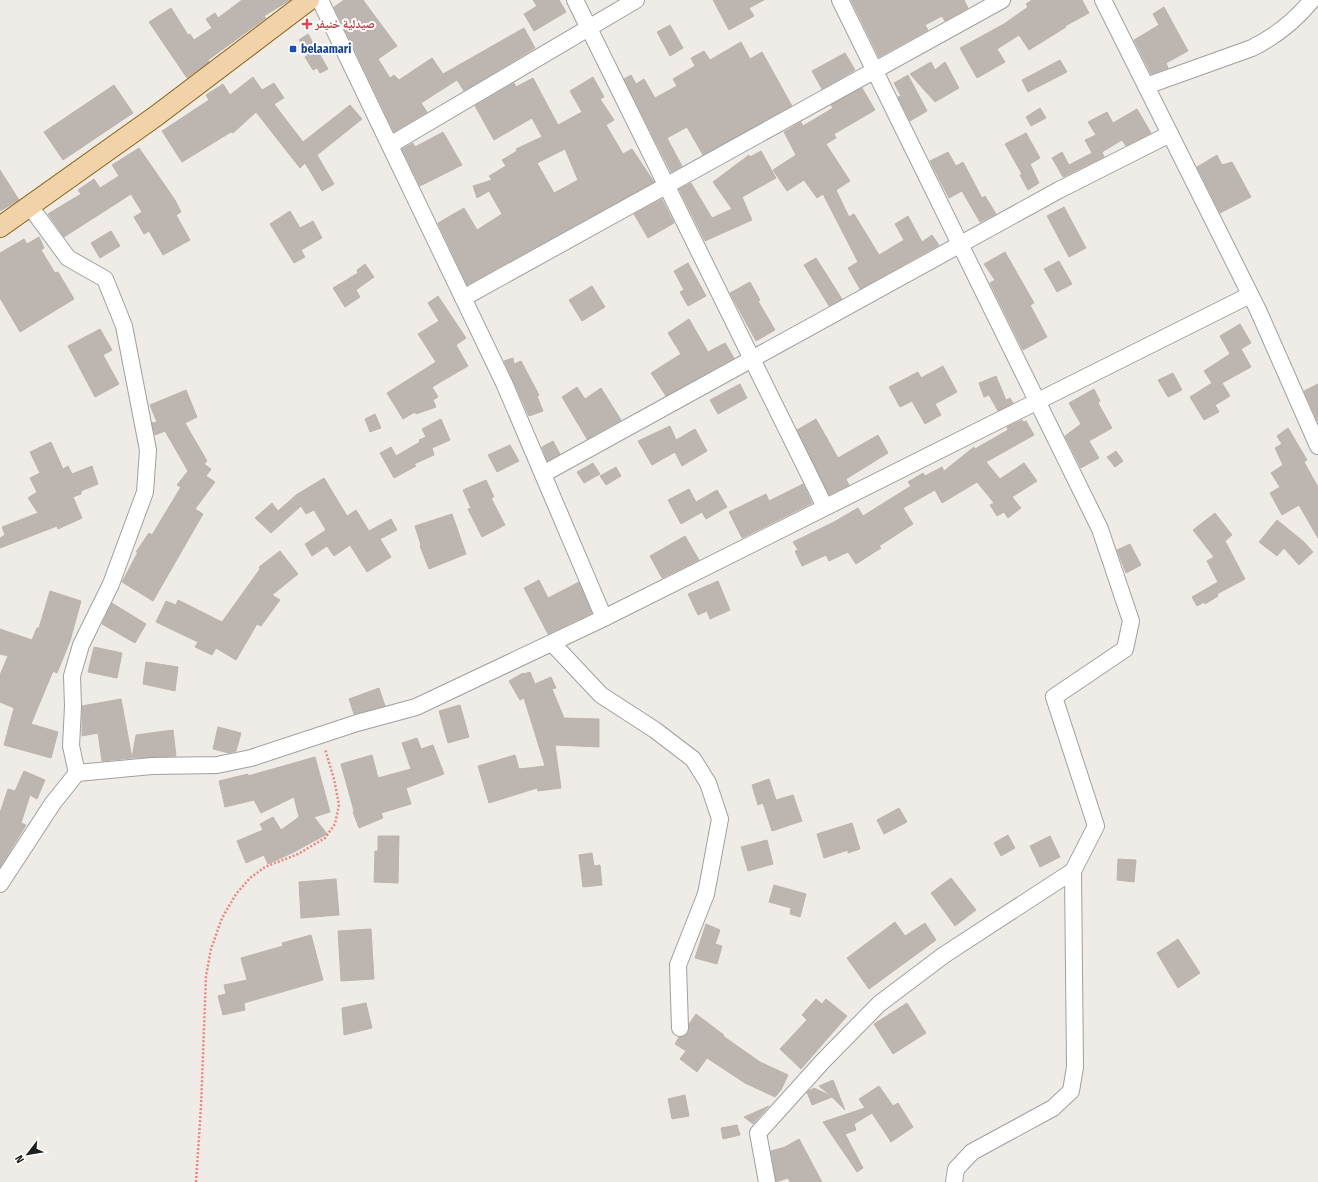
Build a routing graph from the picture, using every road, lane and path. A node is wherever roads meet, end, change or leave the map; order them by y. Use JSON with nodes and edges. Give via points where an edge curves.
{"nodes":[{"id":1,"x":310,"y":0,"type":"edge"},
{"id":2,"x":320,"y":0,"type":"edge"},
{"id":3,"x":575,"y":0,"type":"edge"},
{"id":4,"x":636,"y":0,"type":"edge"},
{"id":5,"x":840,"y":0,"type":"edge"},
{"id":6,"x":1002,"y":0,"type":"edge"},
{"id":7,"x":1103,"y":0,"type":"edge"},
{"id":8,"x":1312,"y":0,"type":"edge"},
{"id":9,"x":589,"y":28,"type":"junction"},
{"id":10,"x":875,"y":70,"type":"junction"},
{"id":11,"x":1146,"y":86,"type":"junction"},
{"id":12,"x":1170,"y":134,"type":"junction"},
{"id":13,"x":390,"y":145,"type":"junction"},
{"id":14,"x":667,"y":186,"type":"junction"},
{"id":15,"x":28,"y":206,"type":"junction"},
{"id":16,"x":0,"y":227,"type":"edge"},
{"id":17,"x":960,"y":244,"type":"junction"},
{"id":18,"x":1250,"y":295,"type":"junction"},
{"id":19,"x":463,"y":298,"type":"junction"},
{"id":20,"x":752,"y":359,"type":"junction"},
{"id":21,"x":1037,"y":401,"type":"junction"},
{"id":22,"x":1318,"y":446,"type":"edge"},
{"id":23,"x":542,"y":474,"type":"junction"},
{"id":24,"x":825,"y":507,"type":"junction"},
{"id":25,"x":604,"y":618,"type":"junction"},
{"id":26,"x":552,"y":643,"type":"junction"},
{"id":27,"x":321,"y":735,"type":"junction"},
{"id":28,"x":77,"y":773,"type":"junction"},
{"id":29,"x":1073,"y":871,"type":"junction"},
{"id":30,"x":0,"y":884,"type":"edge"},
{"id":31,"x":680,"y":1028,"type":"dead end"},
{"id":32,"x":196,"y":1182,"type":"edge"},
{"id":33,"x":767,"y":1182,"type":"edge"},
{"id":34,"x":954,"y":1182,"type":"edge"}],
"edges":[{"from":1,"to":15,"type":"main road","via":[[156,116]]},
{"from":2,"to":13,"type":"street"},
{"from":3,"to":9,"type":"street"},
{"from":4,"to":9,"type":"street"},
{"from":5,"to":10,"type":"street"},
{"from":6,"to":10,"type":"street"},
{"from":7,"to":11,"type":"street"},
{"from":8,"to":11,"type":"street","via":[[1292,22],[1261,43]]},
{"from":9,"to":13,"type":"street"},
{"from":9,"to":14,"type":"street"},
{"from":10,"to":14,"type":"street"},
{"from":10,"to":17,"type":"street"},
{"from":11,"to":12,"type":"street"},
{"from":12,"to":17,"type":"street"},
{"from":12,"to":18,"type":"street"},
{"from":13,"to":19,"type":"street"},
{"from":14,"to":19,"type":"street"},
{"from":14,"to":20,"type":"street"},
{"from":15,"to":16,"type":"main road"},
{"from":15,"to":28,"type":"street","via":[[68,258],[105,278],[124,326],[148,450],[145,492],[111,584],[81,645],[72,676],[70,746]]},
{"from":17,"to":20,"type":"street"},
{"from":17,"to":21,"type":"street"},
{"from":18,"to":21,"type":"street"},
{"from":18,"to":22,"type":"street"},
{"from":19,"to":23,"type":"street","via":[[504,384]]},
{"from":20,"to":23,"type":"street"},
{"from":20,"to":24,"type":"street"},
{"from":21,"to":24,"type":"street"},
{"from":21,"to":29,"type":"street","via":[[1100,529],[1132,622],[1125,650],[1054,697],[1096,826]]},
{"from":23,"to":25,"type":"street"},
{"from":24,"to":25,"type":"street"},
{"from":25,"to":26,"type":"street"},
{"from":26,"to":27,"type":"street","via":[[416,707]]},
{"from":26,"to":31,"type":"street","via":[[601,696],[655,730],[694,759],[708,783],[718,812],[720,819],[706,894],[678,965]]},
{"from":27,"to":28,"type":"street","via":[[251,758],[217,765],[152,766]]},
{"from":27,"to":32,"type":"path","via":[[339,805],[335,824],[325,838],[298,854],[265,867],[250,878],[236,894],[222,918],[211,949],[206,976]]},
{"from":28,"to":30,"type":"street","via":[[53,803]]},
{"from":29,"to":33,"type":"street","via":[[944,955],[873,1010],[758,1134]]},
{"from":29,"to":34,"type":"street","via":[[1075,1067],[1070,1091],[1053,1108],[972,1152],[956,1169]]}]}
